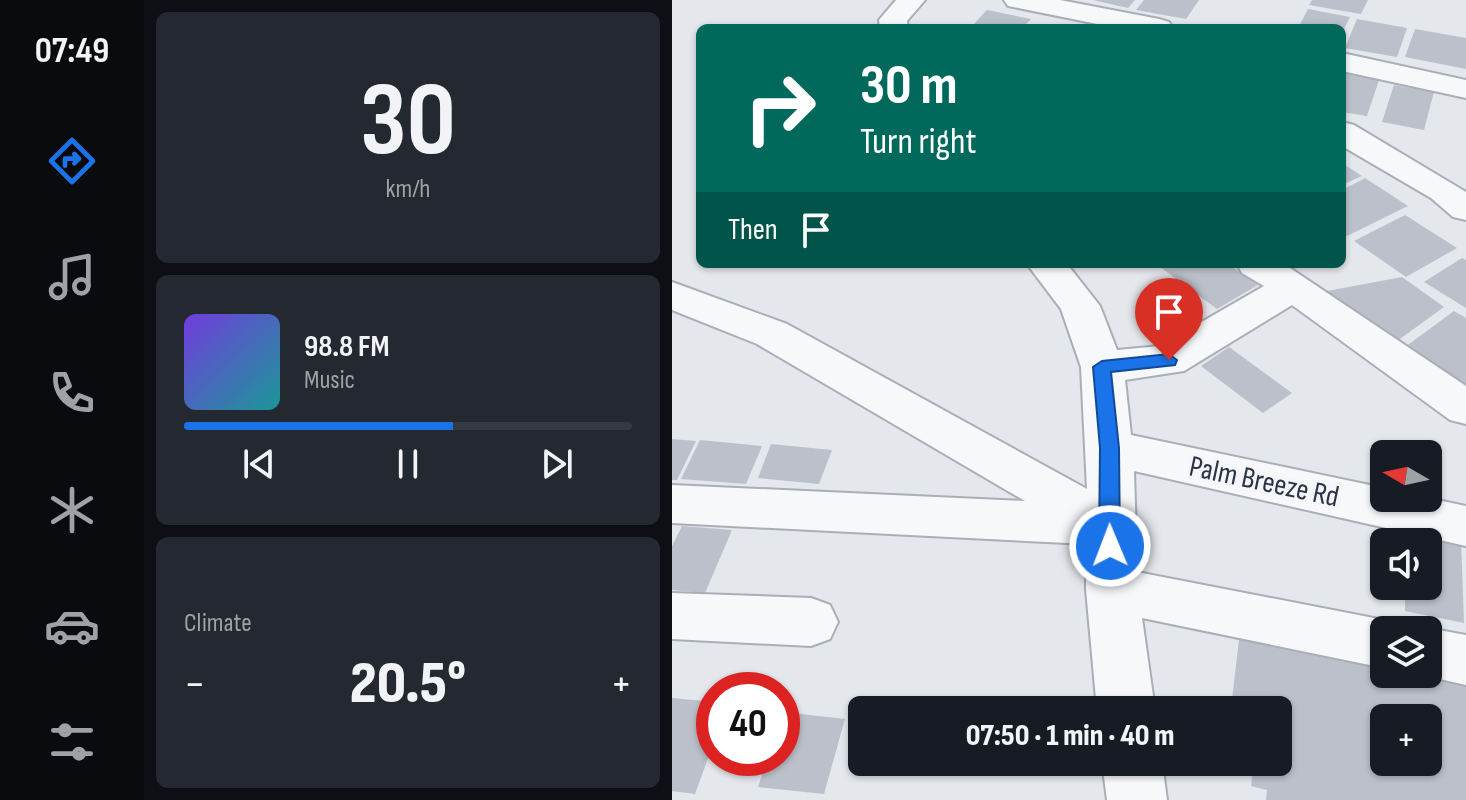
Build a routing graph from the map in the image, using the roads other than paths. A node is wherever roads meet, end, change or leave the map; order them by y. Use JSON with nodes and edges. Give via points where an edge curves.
{"nodes":[{"id":1,"x":911,"y":0,"type":"edge"},
{"id":2,"x":1018,"y":0,"type":"edge"},
{"id":3,"x":894,"y":24,"type":"edge"},
{"id":4,"x":1139,"y":24,"type":"edge"},
{"id":5,"x":1346,"y":63,"type":"edge"},
{"id":6,"x":1466,"y":89,"type":"edge"},
{"id":7,"x":1346,"y":134,"type":"edge"},
{"id":8,"x":1458,"y":199,"type":"edge"},
{"id":9,"x":1049,"y":268,"type":"edge"},
{"id":10,"x":1262,"y":268,"type":"edge"},
{"id":11,"x":1293,"y":287,"type":"junction"},
{"id":12,"x":672,"y":295,"type":"edge"},
{"id":13,"x":1102,"y":367,"type":"junction"},
{"id":14,"x":1466,"y":408,"type":"edge"},
{"id":15,"x":1110,"y":448,"type":"junction"},
{"id":16,"x":672,"y":504,"type":"edge"},
{"id":17,"x":1109,"y":525,"type":"junction"},
{"id":18,"x":1466,"y":526,"type":"edge"},
{"id":19,"x":1112,"y":589,"type":"junction"},
{"id":20,"x":672,"y":616,"type":"edge"},
{"id":21,"x":811,"y":622,"type":"dead end"},
{"id":22,"x":1370,"y":641,"type":"edge"},
{"id":23,"x":1442,"y":656,"type":"edge"},
{"id":24,"x":1466,"y":660,"type":"edge"},
{"id":25,"x":1124,"y":696,"type":"edge"},
{"id":26,"x":1134,"y":776,"type":"edge"},
{"id":27,"x":1137,"y":800,"type":"edge"}],
"edges":[{"from":1,"to":3,"type":"street"},
{"from":2,"to":4,"type":"street"},
{"from":5,"to":6,"type":"street"},
{"from":7,"to":8,"type":"street"},
{"from":9,"to":13,"type":"street","via":[[1080,306]]},
{"from":10,"to":11,"type":"street"},
{"from":11,"to":13,"type":"street","via":[[1169,360]]},
{"from":11,"to":14,"type":"street"},
{"from":12,"to":17,"type":"street","via":[[772,334]]},
{"from":13,"to":15,"type":"street"},
{"from":15,"to":17,"type":"street"},
{"from":15,"to":18,"type":"street","name":"Palm Breeze Rd"},
{"from":16,"to":17,"type":"street"},
{"from":17,"to":19,"type":"street"},
{"from":19,"to":22,"type":"street"},
{"from":19,"to":25,"type":"street"},
{"from":20,"to":21,"type":"street"},
{"from":23,"to":24,"type":"street"},
{"from":26,"to":27,"type":"street"}]}
